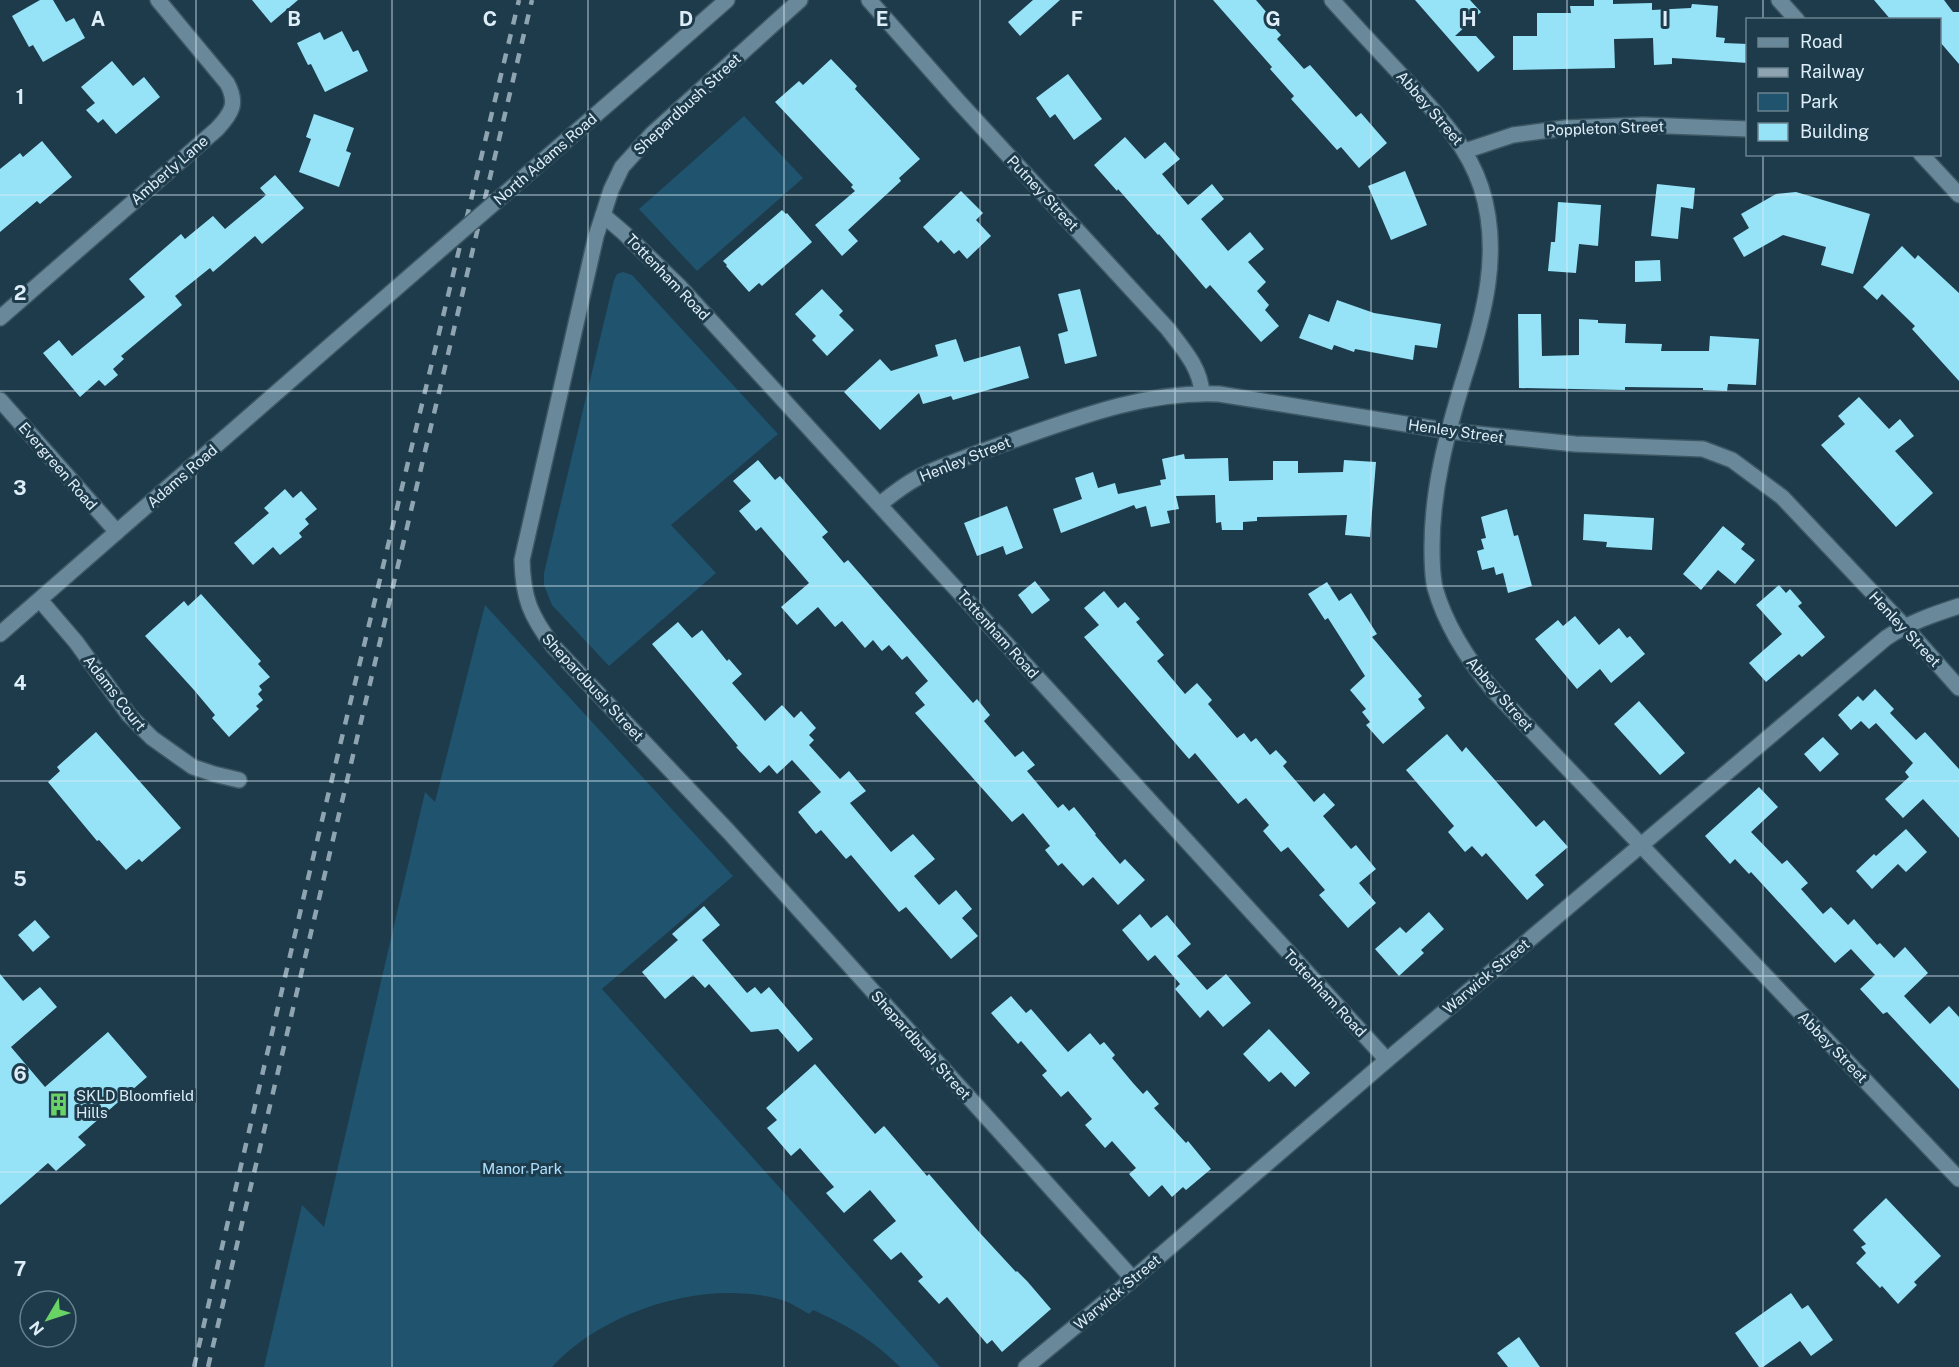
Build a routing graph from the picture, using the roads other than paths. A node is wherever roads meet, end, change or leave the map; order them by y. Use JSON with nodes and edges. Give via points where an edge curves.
{"nodes":[{"id":1,"x":158,"y":0,"type":"edge"},
{"id":2,"x":727,"y":0,"type":"edge"},
{"id":3,"x":800,"y":0,"type":"edge"},
{"id":4,"x":869,"y":0,"type":"edge"},
{"id":5,"x":1332,"y":0,"type":"edge"},
{"id":6,"x":1779,"y":0,"type":"edge"},
{"id":7,"x":1795,"y":18,"type":"edge"},
{"id":8,"x":1746,"y":129,"type":"edge"},
{"id":9,"x":1466,"y":151,"type":"junction"},
{"id":10,"x":1924,"y":156,"type":"edge"},
{"id":11,"x":1953,"y":179,"type":"edge"},
{"id":12,"x":1959,"y":195,"type":"edge"},
{"id":13,"x":603,"y":215,"type":"junction"},
{"id":14,"x":363,"y":317,"type":"joint"},
{"id":15,"x":0,"y":318,"type":"edge"},
{"id":16,"x":1202,"y":393,"type":"junction"},
{"id":17,"x":0,"y":400,"type":"edge"},
{"id":18,"x":1449,"y":431,"type":"junction"},
{"id":19,"x":880,"y":504,"type":"junction"},
{"id":20,"x":117,"y":532,"type":"junction"},
{"id":21,"x":40,"y":600,"type":"junction"},
{"id":22,"x":1959,"y":606,"type":"edge"},
{"id":23,"x":1905,"y":627,"type":"junction"},
{"id":24,"x":0,"y":634,"type":"edge"},
{"id":25,"x":1959,"y":688,"type":"edge"},
{"id":26,"x":239,"y":780,"type":"dead end"},
{"id":27,"x":1641,"y":846,"type":"junction"},
{"id":28,"x":1387,"y":1060,"type":"junction"},
{"id":29,"x":1959,"y":1179,"type":"edge"},
{"id":30,"x":1133,"y":1279,"type":"junction"},
{"id":31,"x":1026,"y":1367,"type":"edge"}],
"edges":[{"from":1,"to":15,"type":"street","name":"Amberly Lane","via":[[226,83],[232,92],[233,106],[217,129]]},
{"from":2,"to":14,"type":"street","name":"North Adams Road","bridge":true},
{"from":3,"to":13,"type":"street","name":"Shepardbush Street","via":[[636,151],[616,178]]},
{"from":4,"to":16,"type":"street","name":"Putney Street","via":[[1168,329],[1201,379]]},
{"from":5,"to":9,"type":"street","name":"Abbey Street","via":[[1449,126]]},
{"from":6,"to":7,"type":"street"},
{"from":8,"to":9,"type":"street","name":"Poppleton Street","via":[[1643,125],[1565,128],[1513,135]]},
{"from":9,"to":18,"type":"street","name":"Abbey Street","via":[[1481,188],[1491,248],[1486,299]]},
{"from":10,"to":11,"type":"street"},
{"from":11,"to":12,"type":"street"},
{"from":13,"to":19,"type":"street","name":"Tottenham Road","via":[[680,287]]},
{"from":13,"to":30,"type":"street","name":"Shepardbush Street","via":[[522,560],[522,583],[531,612],[553,646],[729,832]]},
{"from":14,"to":20,"type":"street","name":"Adams Road"},
{"from":16,"to":18,"type":"street","name":"Henley Street"},
{"from":16,"to":19,"type":"street","name":"Henley Street","via":[[1153,398],[1078,417],[920,476]]},
{"from":17,"to":20,"type":"street","name":"Evergreen Road"},
{"from":18,"to":23,"type":"street","name":"Henley Street","via":[[1575,444],[1703,449],[1732,460],[1782,497]]},
{"from":18,"to":27,"type":"street","name":"Abbey Street","via":[[1440,466],[1432,533],[1435,586],[1446,617],[1482,676]]},
{"from":19,"to":28,"type":"street","name":"Tottenham Road"},
{"from":20,"to":21,"type":"street","name":"Adams Road"},
{"from":21,"to":24,"type":"street","name":"Adams Road"},
{"from":21,"to":26,"type":"street","name":"Adams Court","via":[[129,715],[152,738],[193,766]]},
{"from":22,"to":23,"type":"street","name":"Warwick Street"},
{"from":23,"to":25,"type":"street","name":"Henley Street"},
{"from":23,"to":27,"type":"street","name":"Warwick Street","via":[[1886,638]]},
{"from":27,"to":28,"type":"street","name":"Warwick Street"},
{"from":27,"to":29,"type":"street","name":"Abbey Street"},
{"from":28,"to":30,"type":"street","name":"Warwick Street"},
{"from":30,"to":31,"type":"street","name":"Warwick Street"}]}
